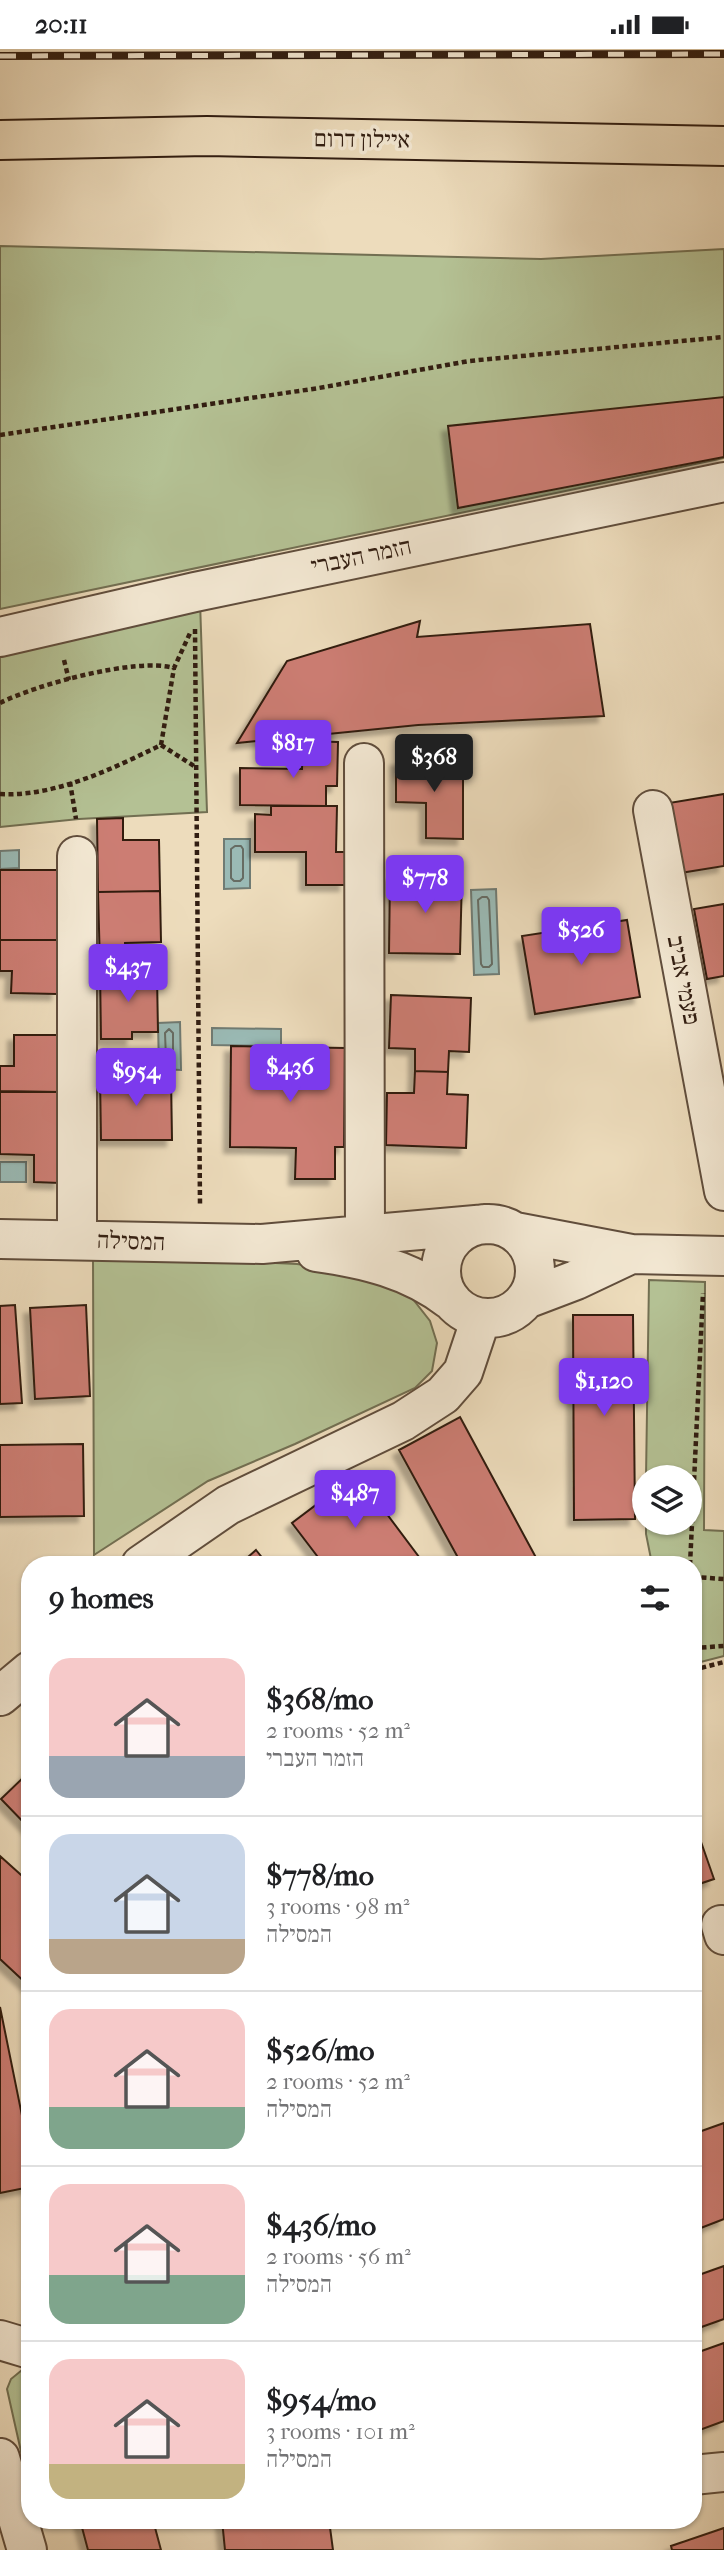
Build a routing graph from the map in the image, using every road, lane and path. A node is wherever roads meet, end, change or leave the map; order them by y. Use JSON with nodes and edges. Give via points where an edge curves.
{"nodes":[{"id":1,"x":0,"y":140,"type":"edge"},
{"id":2,"x":724,"y":146,"type":"edge"},
{"id":3,"x":724,"y":337,"type":"edge"},
{"id":4,"x":0,"y":435,"type":"edge"},
{"id":5,"x":724,"y":482,"type":"edge"},
{"id":6,"x":0,"y":637,"type":"edge"},
{"id":7,"x":174,"y":668,"type":"junction"},
{"id":8,"x":0,"y":703,"type":"edge"},
{"id":9,"x":161,"y":745,"type":"junction"},
{"id":10,"x":364,"y":763,"type":"dead end"},
{"id":11,"x":195,"y":766,"type":"junction"},
{"id":12,"x":0,"y":794,"type":"edge"},
{"id":13,"x":653,"y":810,"type":"dead end"},
{"id":14,"x":77,"y":856,"type":"dead end"},
{"id":15,"x":724,"y":1191,"type":"edge"},
{"id":16,"x":501,"y":1228,"type":"junction"},
{"id":17,"x":365,"y":1236,"type":"junction"},
{"id":18,"x":0,"y":1239,"type":"edge"},
{"id":19,"x":77,"y":1239,"type":"junction"},
{"id":20,"x":200,"y":1244,"type":"junction"},
{"id":21,"x":262,"y":1244,"type":"junction"},
{"id":22,"x":631,"y":1254,"type":"junction"},
{"id":23,"x":714,"y":1255,"type":"edge"},
{"id":24,"x":526,"y":1299,"type":"junction"},
{"id":25,"x":465,"y":1309,"type":"junction"},
{"id":26,"x":154,"y":1556,"type":"edge"},
{"id":27,"x":691,"y":1556,"type":"edge"},
{"id":28,"x":702,"y":1578,"type":"edge"},
{"id":29,"x":724,"y":1579,"type":"edge"},
{"id":30,"x":724,"y":1646,"type":"edge"},
{"id":31,"x":702,"y":1648,"type":"edge"},
{"id":32,"x":724,"y":1661,"type":"edge"},
{"id":33,"x":702,"y":1667,"type":"edge"},
{"id":34,"x":21,"y":1678,"type":"edge"},
{"id":35,"x":0,"y":1696,"type":"edge"},
{"id":36,"x":0,"y":2340,"type":"edge"},
{"id":37,"x":21,"y":2346,"type":"edge"},
{"id":38,"x":0,"y":2458,"type":"edge"},
{"id":39,"x":724,"y":2472,"type":"edge"},
{"id":40,"x":702,"y":2474,"type":"edge"},
{"id":41,"x":27,"y":2550,"type":"edge"}],
"edges":[{"from":1,"to":2,"type":"highway","name":"איילון דרום","via":[[207,136]]},
{"from":3,"to":4,"type":"path","via":[[468,361]]},
{"from":5,"to":6,"type":"street","name":"הזמר העברי"},
{"from":7,"to":8,"type":"path","via":[[94,674]]},
{"from":7,"to":9,"type":"path"},
{"from":7,"to":11,"type":"path","via":[[195,621]]},
{"from":9,"to":11,"type":"path"},
{"from":9,"to":12,"type":"path","via":[[86,778],[25,795]]},
{"from":10,"to":17,"type":"street"},
{"from":11,"to":20,"type":"path"},
{"from":13,"to":15,"type":"street","name":"פעמי אביב"},
{"from":14,"to":19,"type":"street"},
{"from":16,"to":17,"type":"street","name":"המסילה","via":[[447,1226]]},
{"from":16,"to":22,"type":"street","name":"המסילה"},
{"from":16,"to":24,"type":"street","via":[[525,1243],[533,1256],[533,1285]]},
{"from":16,"to":25,"type":"street","via":[[466,1230],[442,1257],[443,1287]]},
{"from":17,"to":21,"type":"street","name":"המסילה"},
{"from":18,"to":19,"type":"street","name":"המסילה"},
{"from":19,"to":20,"type":"street","name":"המסילה"},
{"from":20,"to":21,"type":"street","name":"המסילה"},
{"from":21,"to":25,"type":"street","name":"המסילה","via":[[399,1270]]},
{"from":22,"to":23,"type":"street","name":"המסילה"},
{"from":22,"to":24,"type":"street","name":"המסילה"},
{"from":23,"to":27,"type":"path"},
{"from":24,"to":25,"type":"street","via":[[503,1316]]},
{"from":25,"to":26,"type":"street","via":[[463,1373],[443,1395],[403,1421],[228,1505]]},
{"from":28,"to":29,"type":"path"},
{"from":30,"to":31,"type":"path"},
{"from":32,"to":33,"type":"path"},
{"from":34,"to":35,"type":"street"},
{"from":36,"to":37,"type":"street"},
{"from":38,"to":41,"type":"street"},
{"from":39,"to":40,"type":"street"}]}
